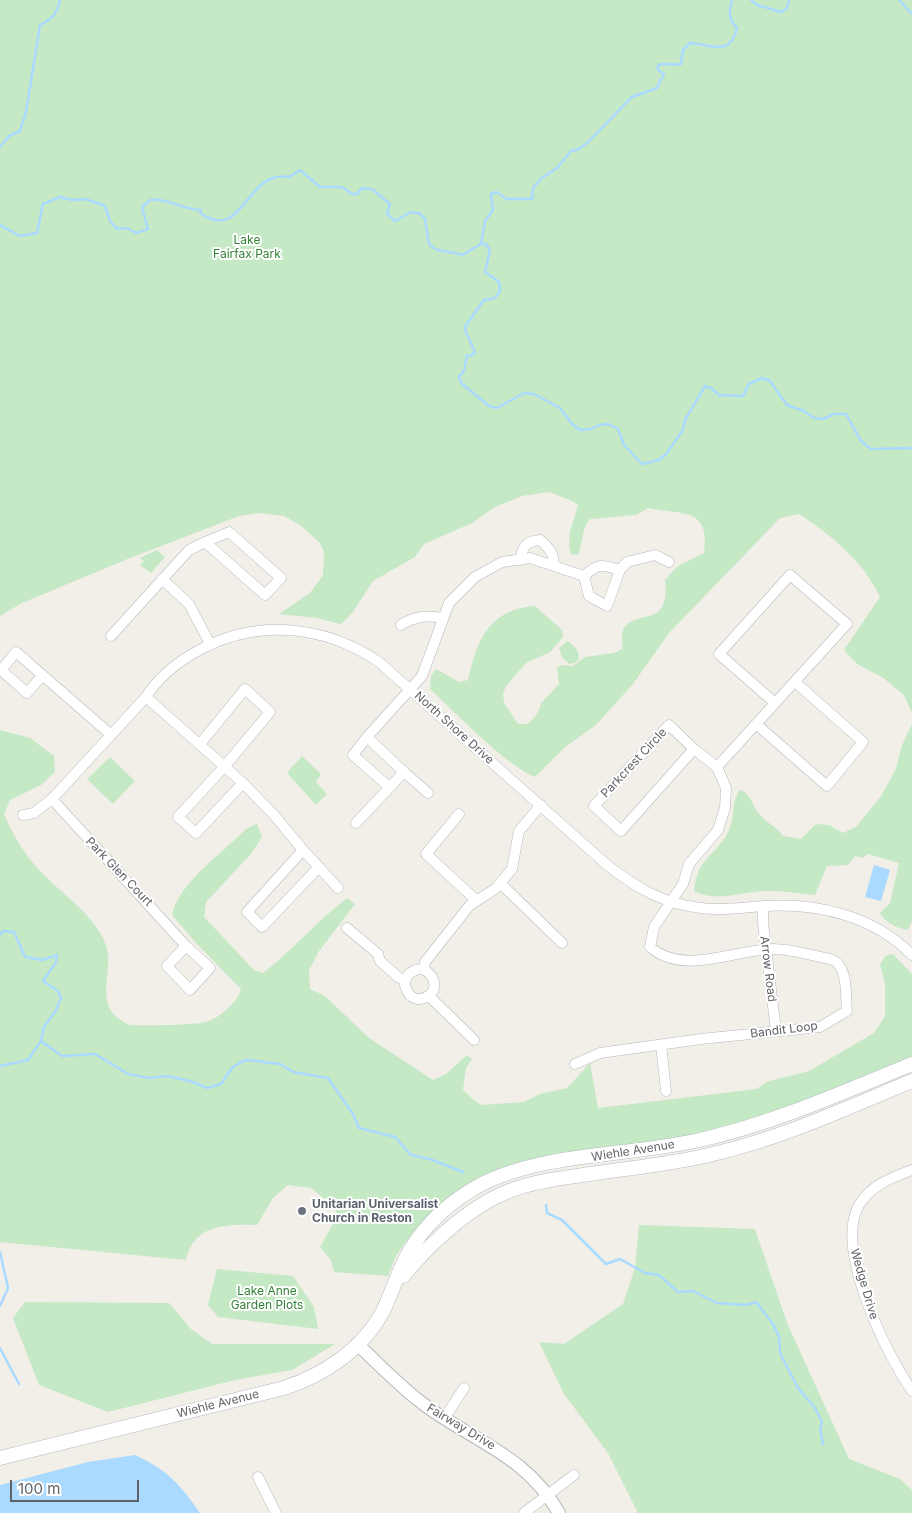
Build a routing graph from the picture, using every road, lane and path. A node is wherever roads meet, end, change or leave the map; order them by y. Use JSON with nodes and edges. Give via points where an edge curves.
{"nodes":[{"id":1,"x":205,"y":542,"type":"junction"},
{"id":2,"x":520,"y":560,"type":"junction"},
{"id":3,"x":669,"y":562,"type":"dead end"},
{"id":4,"x":553,"y":564,"type":"junction"},
{"id":5,"x":620,"y":570,"type":"junction"},
{"id":6,"x":584,"y":576,"type":"junction"},
{"id":7,"x":162,"y":579,"type":"junction"},
{"id":8,"x":443,"y":618,"type":"junction"},
{"id":9,"x":402,"y":625,"type":"dead end"},
{"id":10,"x":111,"y":636,"type":"dead end"},
{"id":11,"x":210,"y":644,"type":"junction"},
{"id":12,"x":0,"y":670,"type":"edge"},
{"id":13,"x":41,"y":677,"type":"junction"},
{"id":14,"x":795,"y":682,"type":"junction"},
{"id":15,"x":410,"y":688,"type":"junction"},
{"id":16,"x":146,"y":697,"type":"junction"},
{"id":17,"x":776,"y":703,"type":"junction"},
{"id":18,"x":756,"y":724,"type":"junction"},
{"id":19,"x":110,"y":734,"type":"junction"},
{"id":20,"x":368,"y":738,"type":"junction"},
{"id":21,"x":200,"y":744,"type":"junction"},
{"id":22,"x":694,"y":749,"type":"junction"},
{"id":23,"x":224,"y":767,"type":"junction"},
{"id":24,"x":717,"y":767,"type":"junction"},
{"id":25,"x":404,"y":772,"type":"junction"},
{"id":26,"x":243,"y":784,"type":"junction"},
{"id":27,"x":389,"y":787,"type":"junction"},
{"id":28,"x":428,"y":793,"type":"dead end"},
{"id":29,"x":52,"y":799,"type":"junction"},
{"id":30,"x":541,"y":805,"type":"junction"},
{"id":31,"x":23,"y":814,"type":"dead end"},
{"id":32,"x":459,"y":814,"type":"dead end"},
{"id":33,"x":356,"y":823,"type":"dead end"},
{"id":34,"x":303,"y":850,"type":"junction"},
{"id":35,"x":319,"y":867,"type":"junction"},
{"id":36,"x":500,"y":883,"type":"junction"},
{"id":37,"x":338,"y":888,"type":"dead end"},
{"id":38,"x":476,"y":900,"type":"junction"},
{"id":39,"x":671,"y":902,"type":"junction"},
{"id":40,"x":763,"y":906,"type":"junction"},
{"id":41,"x":347,"y":928,"type":"dead end"},
{"id":42,"x":562,"y":943,"type":"dead end"},
{"id":43,"x":186,"y":946,"type":"dead end"},
{"id":44,"x":766,"y":950,"type":"junction"},
{"id":45,"x":912,"y":955,"type":"edge"},
{"id":46,"x":424,"y":969,"type":"junction"},
{"id":47,"x":405,"y":980,"type":"junction"},
{"id":48,"x":428,"y":996,"type":"junction"},
{"id":49,"x":776,"y":1031,"type":"junction"},
{"id":50,"x":474,"y":1040,"type":"dead end"},
{"id":51,"x":661,"y":1045,"type":"junction"},
{"id":52,"x":575,"y":1064,"type":"dead end"},
{"id":53,"x":912,"y":1064,"type":"edge"},
{"id":54,"x":912,"y":1081,"type":"edge"},
{"id":55,"x":666,"y":1091,"type":"dead end"},
{"id":56,"x":912,"y":1170,"type":"edge"},
{"id":57,"x":394,"y":1286,"type":"junction"},
{"id":58,"x":358,"y":1344,"type":"junction"},
{"id":59,"x":464,"y":1388,"type":"dead end"},
{"id":60,"x":912,"y":1392,"type":"edge"},
{"id":61,"x":444,"y":1419,"type":"junction"},
{"id":62,"x":0,"y":1458,"type":"edge"},
{"id":63,"x":574,"y":1475,"type":"dead end"},
{"id":64,"x":258,"y":1477,"type":"dead end"},
{"id":65,"x":548,"y":1495,"type":"junction"},
{"id":66,"x":276,"y":1513,"type":"edge"},
{"id":67,"x":524,"y":1513,"type":"edge"},
{"id":68,"x":559,"y":1513,"type":"edge"}],
"edges":[{"from":1,"to":1,"type":"street","via":[[265,595],[281,578],[228,532]]},
{"from":1,"to":7,"type":"street","via":[[189,550]]},
{"from":2,"to":4,"type":"street","via":[[530,558]]},
{"from":2,"to":4,"type":"street","via":[[523,547],[530,540],[540,540],[550,550]]},
{"from":2,"to":8,"type":"street","via":[[502,562],[475,577],[449,603]]},
{"from":3,"to":5,"type":"street","via":[[654,555],[627,562]]},
{"from":4,"to":6,"type":"street"},
{"from":5,"to":6,"type":"street","via":[[594,566]]},
{"from":5,"to":6,"type":"street","via":[[607,606],[590,596]]},
{"from":7,"to":10,"type":"street"},
{"from":7,"to":11,"type":"street","via":[[189,604]]},
{"from":8,"to":9,"type":"street","via":[[421,616]]},
{"from":8,"to":15,"type":"street","via":[[422,676]]},
{"from":11,"to":15,"type":"street","name":"North Shore Drive","via":[[257,630],[313,632],[365,652]]},
{"from":11,"to":16,"type":"street","name":"North Shore Drive","via":[[170,670],[154,684]]},
{"from":12,"to":13,"type":"street","via":[[27,693]]},
{"from":12,"to":13,"type":"street","via":[[16,652]]},
{"from":13,"to":19,"type":"street"},
{"from":14,"to":17,"type":"street"},
{"from":14,"to":17,"type":"street","via":[[847,624],[790,575],[720,654]]},
{"from":14,"to":18,"type":"street","via":[[863,742],[827,786]]},
{"from":15,"to":20,"type":"street"},
{"from":15,"to":30,"type":"street","name":"North Shore Drive"},
{"from":16,"to":19,"type":"street","name":"North Shore Drive"},
{"from":16,"to":21,"type":"street"},
{"from":17,"to":18,"type":"street"},
{"from":18,"to":24,"type":"street"},
{"from":19,"to":29,"type":"street","name":"North Shore Drive"},
{"from":20,"to":25,"type":"street"},
{"from":20,"to":27,"type":"street","via":[[353,755]]},
{"from":21,"to":23,"type":"street"},
{"from":21,"to":23,"type":"street","via":[[245,689],[270,712]]},
{"from":22,"to":22,"type":"street","name":"Parkcrest Circle","via":[[621,831],[594,806],[669,725]]},
{"from":22,"to":24,"type":"street","name":"Parkcrest Circle"},
{"from":23,"to":26,"type":"street"},
{"from":23,"to":26,"type":"street","via":[[178,816],[196,834]]},
{"from":24,"to":39,"type":"street","via":[[726,788],[718,830],[689,864],[683,884]]},
{"from":25,"to":27,"type":"street"},
{"from":25,"to":28,"type":"street"},
{"from":26,"to":34,"type":"street"},
{"from":27,"to":33,"type":"street"},
{"from":29,"to":31,"type":"street","name":"North Shore Drive","via":[[34,813]]},
{"from":29,"to":43,"type":"street","name":"Park Glen Court"},
{"from":30,"to":36,"type":"street","via":[[519,831],[512,869]]},
{"from":30,"to":39,"type":"street","name":"North Shore Drive","via":[[626,880]]},
{"from":32,"to":38,"type":"street","via":[[426,854]]},
{"from":34,"to":35,"type":"street"},
{"from":34,"to":35,"type":"street","via":[[247,912],[262,927]]},
{"from":35,"to":37,"type":"street"},
{"from":36,"to":38,"type":"street"},
{"from":36,"to":42,"type":"street"},
{"from":38,"to":46,"type":"street","via":[[425,962]]},
{"from":39,"to":40,"type":"street","name":"North Shore Drive","via":[[708,909]]},
{"from":39,"to":44,"type":"street","name":"Bandit Loop","via":[[651,934],[650,947],[659,955],[690,961]]},
{"from":40,"to":44,"type":"street","name":"Arrow Road"},
{"from":40,"to":45,"type":"street","name":"North Shore Drive","via":[[808,906],[845,914],[887,935]]},
{"from":41,"to":47,"type":"street","via":[[378,954],[380,961]]},
{"from":44,"to":49,"type":"street","name":"Arrow Road"},
{"from":44,"to":49,"type":"street","name":"Bandit Loop","via":[[831,959],[843,969],[847,1011],[820,1028]]},
{"from":46,"to":47,"type":"street","via":[[411,972]]},
{"from":46,"to":48,"type":"street","via":[[434,981],[434,989]]},
{"from":47,"to":48,"type":"street","via":[[408,994],[413,998]]},
{"from":48,"to":50,"type":"street"},
{"from":49,"to":51,"type":"street","name":"Bandit Loop"},
{"from":51,"to":52,"type":"street","name":"Bandit Loop","via":[[600,1053]]},
{"from":51,"to":55,"type":"street"},
{"from":53,"to":57,"type":"main road","name":"Wiehle Avenue","via":[[728,1134],[540,1166],[496,1177],[458,1200],[434,1220],[411,1248]]},
{"from":54,"to":57,"type":"main road","name":"Wiehle Avenue","via":[[738,1148],[662,1164],[544,1181],[507,1192],[446,1230]]},
{"from":56,"to":60,"type":"street","name":"Wedge Drive","via":[[886,1180],[868,1193],[855,1214],[851,1233],[868,1306],[891,1357]]},
{"from":57,"to":58,"type":"main road","name":"Wiehle Avenue","via":[[382,1312]]},
{"from":58,"to":61,"type":"street","name":"Fairway Drive","via":[[411,1394]]},
{"from":58,"to":62,"type":"main road","name":"Wiehle Avenue","via":[[322,1372],[284,1388]]},
{"from":59,"to":61,"type":"street"},
{"from":61,"to":65,"type":"street","name":"Fairway Drive","via":[[517,1462]]},
{"from":63,"to":65,"type":"street"},
{"from":64,"to":66,"type":"street"},
{"from":65,"to":67,"type":"street"},
{"from":65,"to":68,"type":"street","name":"Fairway Drive"}]}
